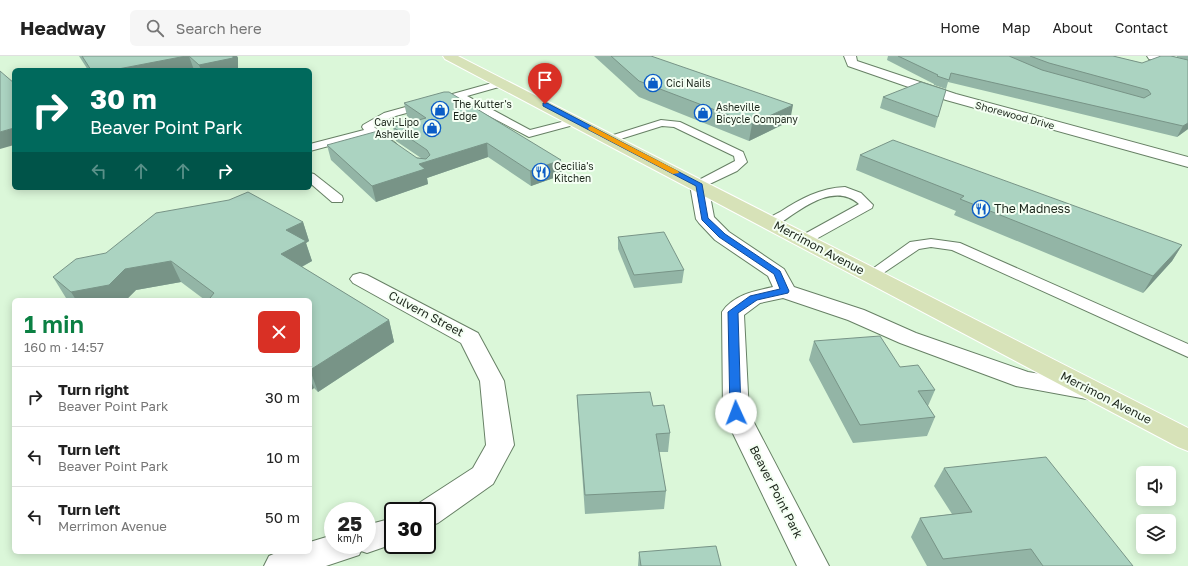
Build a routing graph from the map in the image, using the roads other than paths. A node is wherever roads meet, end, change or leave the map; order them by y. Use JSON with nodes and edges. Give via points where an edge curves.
{"nodes":[{"id":1,"x":449,"y":56,"type":"edge"},
{"id":2,"x":850,"y":56,"type":"edge"},
{"id":3,"x":1154,"y":56,"type":"edge"},
{"id":4,"x":1188,"y":65,"type":"edge"},
{"id":5,"x":503,"y":83,"type":"junction"},
{"id":6,"x":459,"y":96,"type":"junction"},
{"id":7,"x":577,"y":121,"type":"junction"},
{"id":8,"x":371,"y":131,"type":"junction"},
{"id":9,"x":611,"y":139,"type":"junction"},
{"id":10,"x":312,"y":147,"type":"edge"},
{"id":11,"x":401,"y":152,"type":"edge"},
{"id":12,"x":1188,"y":162,"type":"edge"},
{"id":13,"x":312,"y":179,"type":"edge"},
{"id":14,"x":699,"y":185,"type":"junction"},
{"id":15,"x":337,"y":199,"type":"dead end"},
{"id":16,"x":771,"y":223,"type":"junction"},
{"id":17,"x":804,"y":240,"type":"junction"},
{"id":18,"x":871,"y":275,"type":"junction"},
{"id":19,"x":360,"y":279,"type":"dead end"},
{"id":20,"x":785,"y":291,"type":"junction"},
{"id":21,"x":1188,"y":351,"type":"edge"},
{"id":22,"x":1092,"y":391,"type":"junction"},
{"id":23,"x":1188,"y":440,"type":"edge"},
{"id":24,"x":436,"y":508,"type":"edge"},
{"id":25,"x":324,"y":552,"type":"edge"},
{"id":26,"x":814,"y":565,"type":"edge"},
{"id":27,"x":280,"y":566,"type":"edge"}],
"edges":[{"from":1,"to":5,"type":"main road","name":"Merrimon Avenue"},
{"from":2,"to":12,"type":"street","name":"Shorewood Drive","via":[[852,63],[951,97]]},
{"from":3,"to":4,"type":"street"},
{"from":5,"to":6,"type":"lane"},
{"from":5,"to":7,"type":"main road","name":"Merrimon Avenue"},
{"from":6,"to":7,"type":"lane","via":[[529,134]]},
{"from":6,"to":8,"type":"lane","via":[[388,115],[367,128]]},
{"from":7,"to":9,"type":"main road","name":"Merrimon Avenue"},
{"from":8,"to":10,"type":"lane"},
{"from":8,"to":11,"type":"lane"},
{"from":9,"to":14,"type":"main road","name":"Merrimon Avenue"},
{"from":9,"to":14,"type":"lane","via":[[661,123],[676,124],[739,154],[742,162]]},
{"from":13,"to":15,"type":"lane"},
{"from":14,"to":16,"type":"main road","name":"Merrimon Avenue"},
{"from":14,"to":20,"type":"street","via":[[705,219],[722,236],[777,273]]},
{"from":16,"to":17,"type":"main road","name":"Merrimon Avenue"},
{"from":16,"to":17,"type":"lane","via":[[832,190],[847,190],[861,197],[867,205]]},
{"from":17,"to":18,"type":"main road","name":"Merrimon Avenue"},
{"from":18,"to":21,"type":"lane","via":[[915,245],[931,243],[955,246]]},
{"from":18,"to":22,"type":"main road","name":"Merrimon Avenue"},
{"from":19,"to":24,"type":"street","name":"Culvern Street","via":[[470,338],[492,381],[500,444],[483,476]]},
{"from":20,"to":22,"type":"street","via":[[856,315],[908,338],[1025,380]]},
{"from":20,"to":26,"type":"street","name":"Beaver Point Park","via":[[754,298],[733,312],[736,413]]},
{"from":22,"to":23,"type":"main road","name":"Merrimon Avenue"},
{"from":25,"to":27,"type":"street"}]}
